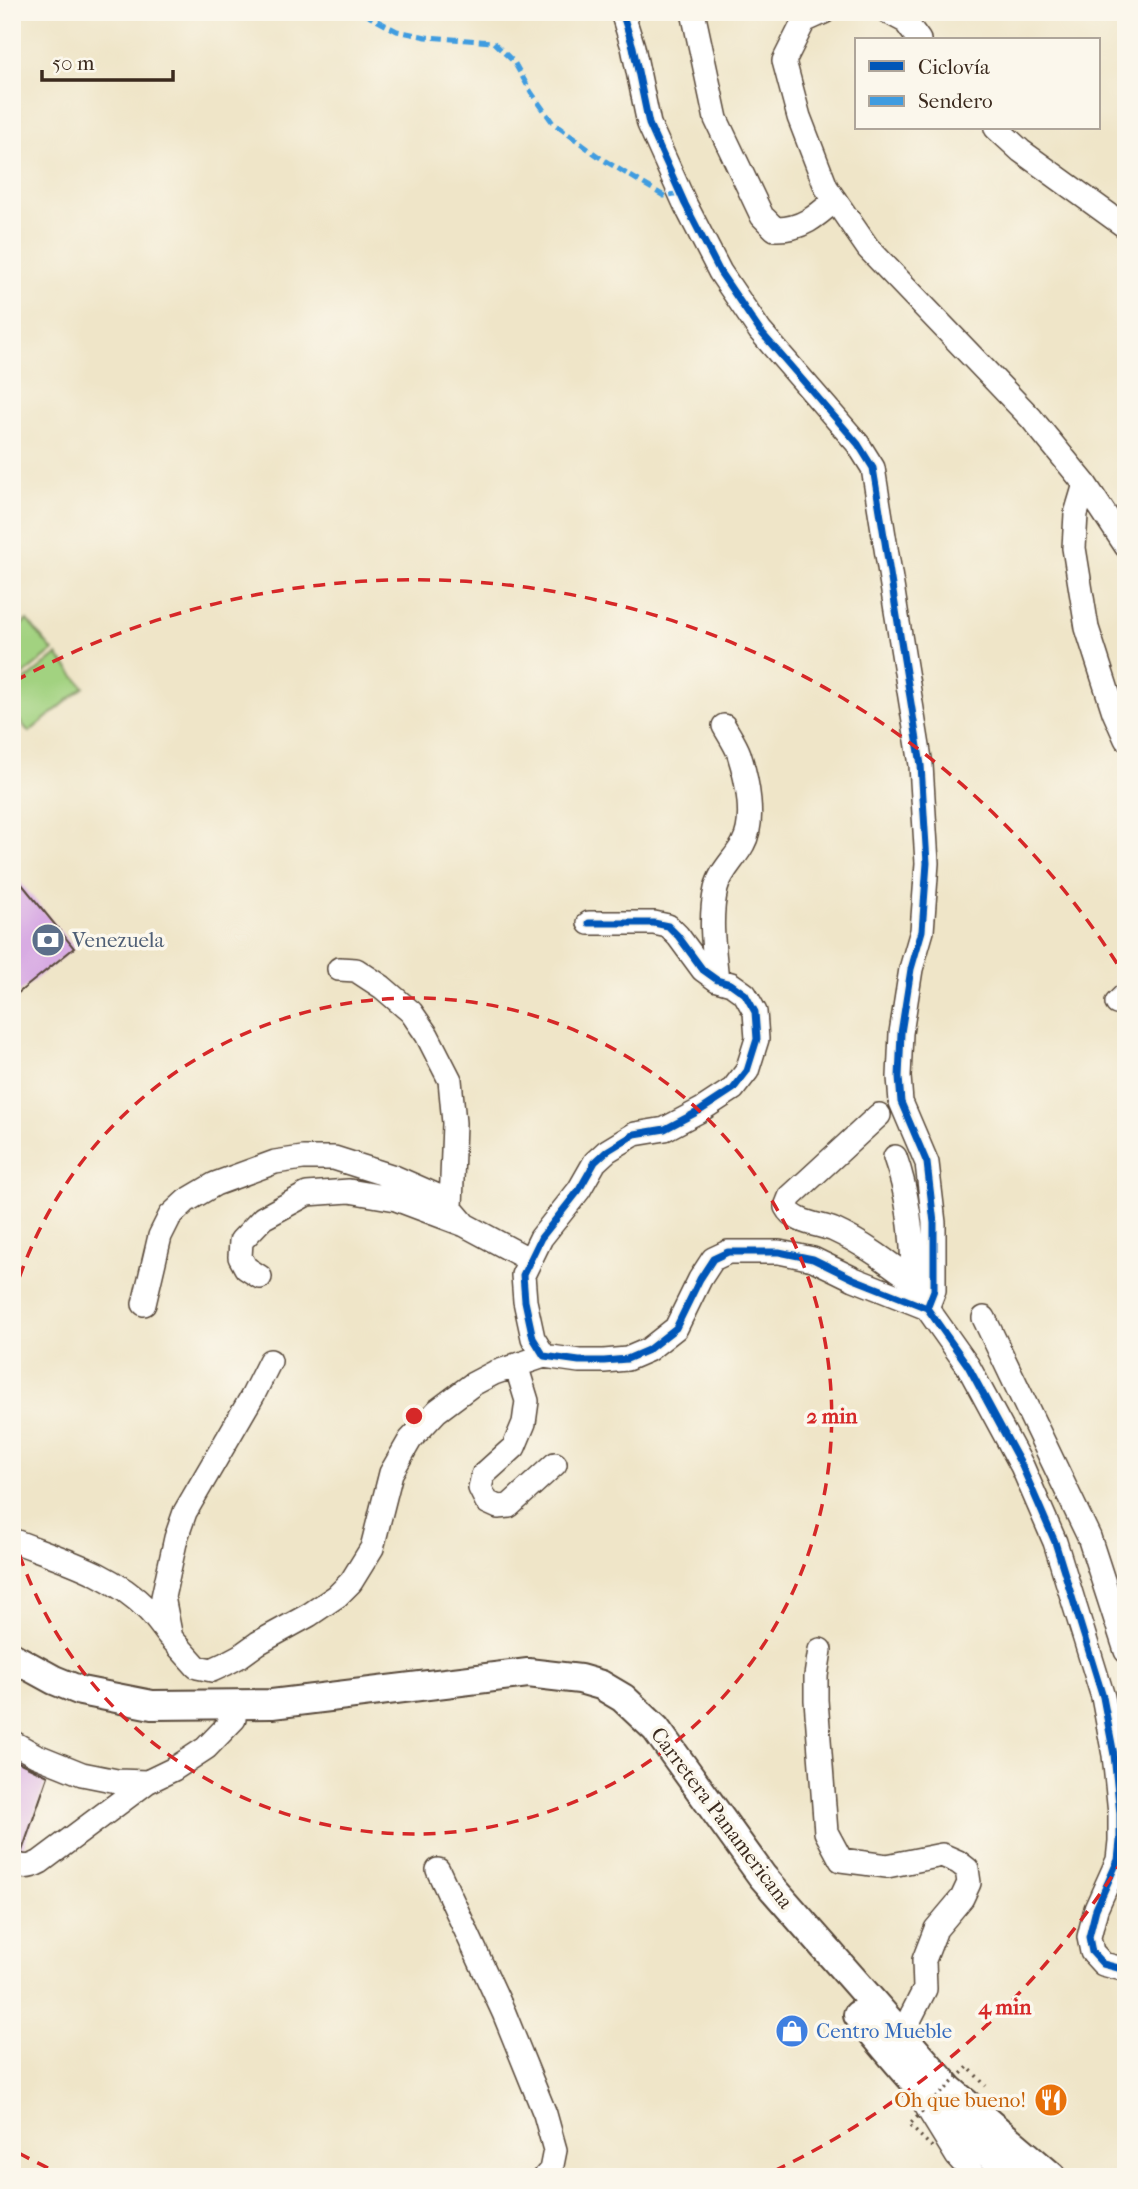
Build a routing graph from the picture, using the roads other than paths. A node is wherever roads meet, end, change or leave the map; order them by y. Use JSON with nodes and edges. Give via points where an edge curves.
{"nodes":[{"id":1,"x":622,"y":12,"type":"edge"},
{"id":2,"x":693,"y":12,"type":"edge"},
{"id":3,"x":888,"y":12,"type":"edge"},
{"id":4,"x":808,"y":15,"type":"edge"},
{"id":5,"x":917,"y":38,"type":"edge"},
{"id":6,"x":998,"y":130,"type":"edge"},
{"id":7,"x":835,"y":200,"type":"junction"},
{"id":8,"x":1126,"y":227,"type":"edge"},
{"id":9,"x":1085,"y":484,"type":"junction"},
{"id":10,"x":1126,"y":546,"type":"edge"},
{"id":11,"x":724,"y":726,"type":"dead end"},
{"id":12,"x":1126,"y":739,"type":"edge"},
{"id":13,"x":589,"y":923,"type":"dead end"},
{"id":14,"x":339,"y":969,"type":"dead end"},
{"id":15,"x":717,"y":980,"type":"junction"},
{"id":16,"x":879,"y":1115,"type":"dead end"},
{"id":17,"x":895,"y":1157,"type":"dead end"},
{"id":18,"x":458,"y":1216,"type":"junction"},
{"id":19,"x":530,"y":1260,"type":"junction"},
{"id":20,"x":260,"y":1277,"type":"dead end"},
{"id":21,"x":925,"y":1293,"type":"junction"},
{"id":22,"x":145,"y":1304,"type":"dead end"},
{"id":23,"x":984,"y":1318,"type":"dead end"},
{"id":24,"x":544,"y":1356,"type":"junction"},
{"id":25,"x":270,"y":1361,"type":"dead end"},
{"id":26,"x":516,"y":1365,"type":"junction"},
{"id":27,"x":555,"y":1464,"type":"dead end"},
{"id":28,"x":12,"y":1540,"type":"edge"},
{"id":29,"x":171,"y":1638,"type":"junction"},
{"id":30,"x":820,"y":1650,"type":"dead end"},
{"id":31,"x":1126,"y":1651,"type":"edge"},
{"id":32,"x":12,"y":1657,"type":"edge"},
{"id":33,"x":12,"y":1676,"type":"edge"},
{"id":34,"x":234,"y":1719,"type":"junction"},
{"id":35,"x":12,"y":1742,"type":"edge"},
{"id":36,"x":1120,"y":1752,"type":"edge"},
{"id":37,"x":147,"y":1782,"type":"junction"},
{"id":38,"x":12,"y":1862,"type":"edge"},
{"id":39,"x":438,"y":1870,"type":"dead end"},
{"id":40,"x":1126,"y":1970,"type":"edge"},
{"id":41,"x":901,"y":2036,"type":"junction"},
{"id":42,"x":905,"y":2072,"type":"junction"},
{"id":43,"x":545,"y":2177,"type":"edge"},
{"id":44,"x":976,"y":2177,"type":"edge"},
{"id":45,"x":1020,"y":2177,"type":"edge"},
{"id":46,"x":1052,"y":2177,"type":"edge"}],
"edges":[{"from":1,"to":21,"type":"street","via":[[649,124],[720,272],[760,331],[858,444],[873,468],[921,765],[927,863],[922,931],[911,969],[899,1077],[901,1102],[927,1163],[934,1223]]},
{"from":2,"to":7,"type":"street","via":[[716,119],[762,216],[775,229],[787,229],[804,224]]},
{"from":3,"to":5,"type":"street","via":[[905,22]]},
{"from":4,"to":7,"type":"street","via":[[784,61],[799,117]]},
{"from":6,"to":8,"type":"street"},
{"from":7,"to":9,"type":"street","via":[[868,248],[1031,418]]},
{"from":9,"to":10,"type":"street"},
{"from":9,"to":12,"type":"street","via":[[1076,514],[1074,548],[1087,628]]},
{"from":11,"to":15,"type":"street","via":[[739,752],[749,832],[716,887],[713,940]]},
{"from":13,"to":15,"type":"street","via":[[668,926],[703,970]]},
{"from":14,"to":18,"type":"street","via":[[356,970],[411,1012],[450,1080]]},
{"from":15,"to":19,"type":"street","via":[[745,993],[755,1012],[757,1039],[747,1071],[733,1089],[701,1110],[665,1129],[635,1134],[607,1151],[541,1238]]},
{"from":16,"to":21,"type":"street","via":[[790,1197],[786,1207],[789,1213],[872,1251]]},
{"from":17,"to":21,"type":"street"},
{"from":18,"to":19,"type":"street"},
{"from":18,"to":20,"type":"street","via":[[349,1191],[307,1194],[263,1219],[241,1241],[240,1257],[246,1268]]},
{"from":18,"to":22,"type":"street","via":[[442,1198],[334,1158],[275,1162],[215,1184],[170,1216],[160,1236]]},
{"from":19,"to":24,"type":"street","via":[[523,1275],[525,1301],[533,1338]]},
{"from":21,"to":24,"type":"street","via":[[854,1279],[813,1259],[779,1252],[728,1252],[713,1259],[676,1328],[648,1350],[604,1362]]},
{"from":21,"to":36,"type":"street","via":[[1022,1466],[1055,1542]]},
{"from":23,"to":31,"type":"street","via":[[1089,1537]]},
{"from":24,"to":26,"type":"street"},
{"from":25,"to":29,"type":"street","via":[[176,1538],[163,1597]]},
{"from":26,"to":27,"type":"street","via":[[527,1401],[524,1423],[514,1447],[483,1475],[480,1488],[487,1502],[509,1506]]},
{"from":26,"to":29,"type":"street","via":[[473,1384],[437,1410],[410,1440],[391,1473],[372,1548],[337,1596],[212,1670],[197,1667]]},
{"from":28,"to":29,"type":"street","via":[[96,1572],[122,1588],[148,1609]]},
{"from":30,"to":41,"type":"street","via":[[816,1700],[826,1832],[841,1860],[887,1867],[942,1855],[967,1869],[969,1883],[936,1929],[924,1960],[925,1989]]},
{"from":32,"to":41,"type":"main road","name":"Carretera Panamericana","via":[[81,1690],[152,1705],[272,1704],[528,1673],[601,1685],[656,1728],[762,1876]]},
{"from":33,"to":34,"type":"main road","name":"Carretera Panamericana","via":[[83,1707],[149,1719]]},
{"from":34,"to":37,"type":"street","via":[[206,1748]]},
{"from":34,"to":42,"type":"main road","name":"Carretera Panamericana","via":[[275,1719],[529,1687],[593,1698],[648,1740],[750,1885]]},
{"from":35,"to":37,"type":"street","via":[[82,1774]]},
{"from":36,"to":40,"type":"street","via":[[1118,1860],[1089,1937],[1092,1952],[1104,1964]]},
{"from":37,"to":38,"type":"street","via":[[40,1862],[27,1867]]},
{"from":39,"to":43,"type":"street","via":[[545,2113],[555,2150]]},
{"from":41,"to":46,"type":"main road","name":"Carretera Panamericana","via":[[950,2090]]},
{"from":42,"to":44,"type":"street","via":[[957,2156]]},
{"from":42,"to":45,"type":"main road","name":"Carretera Panamericana","via":[[978,2145]]}]}
